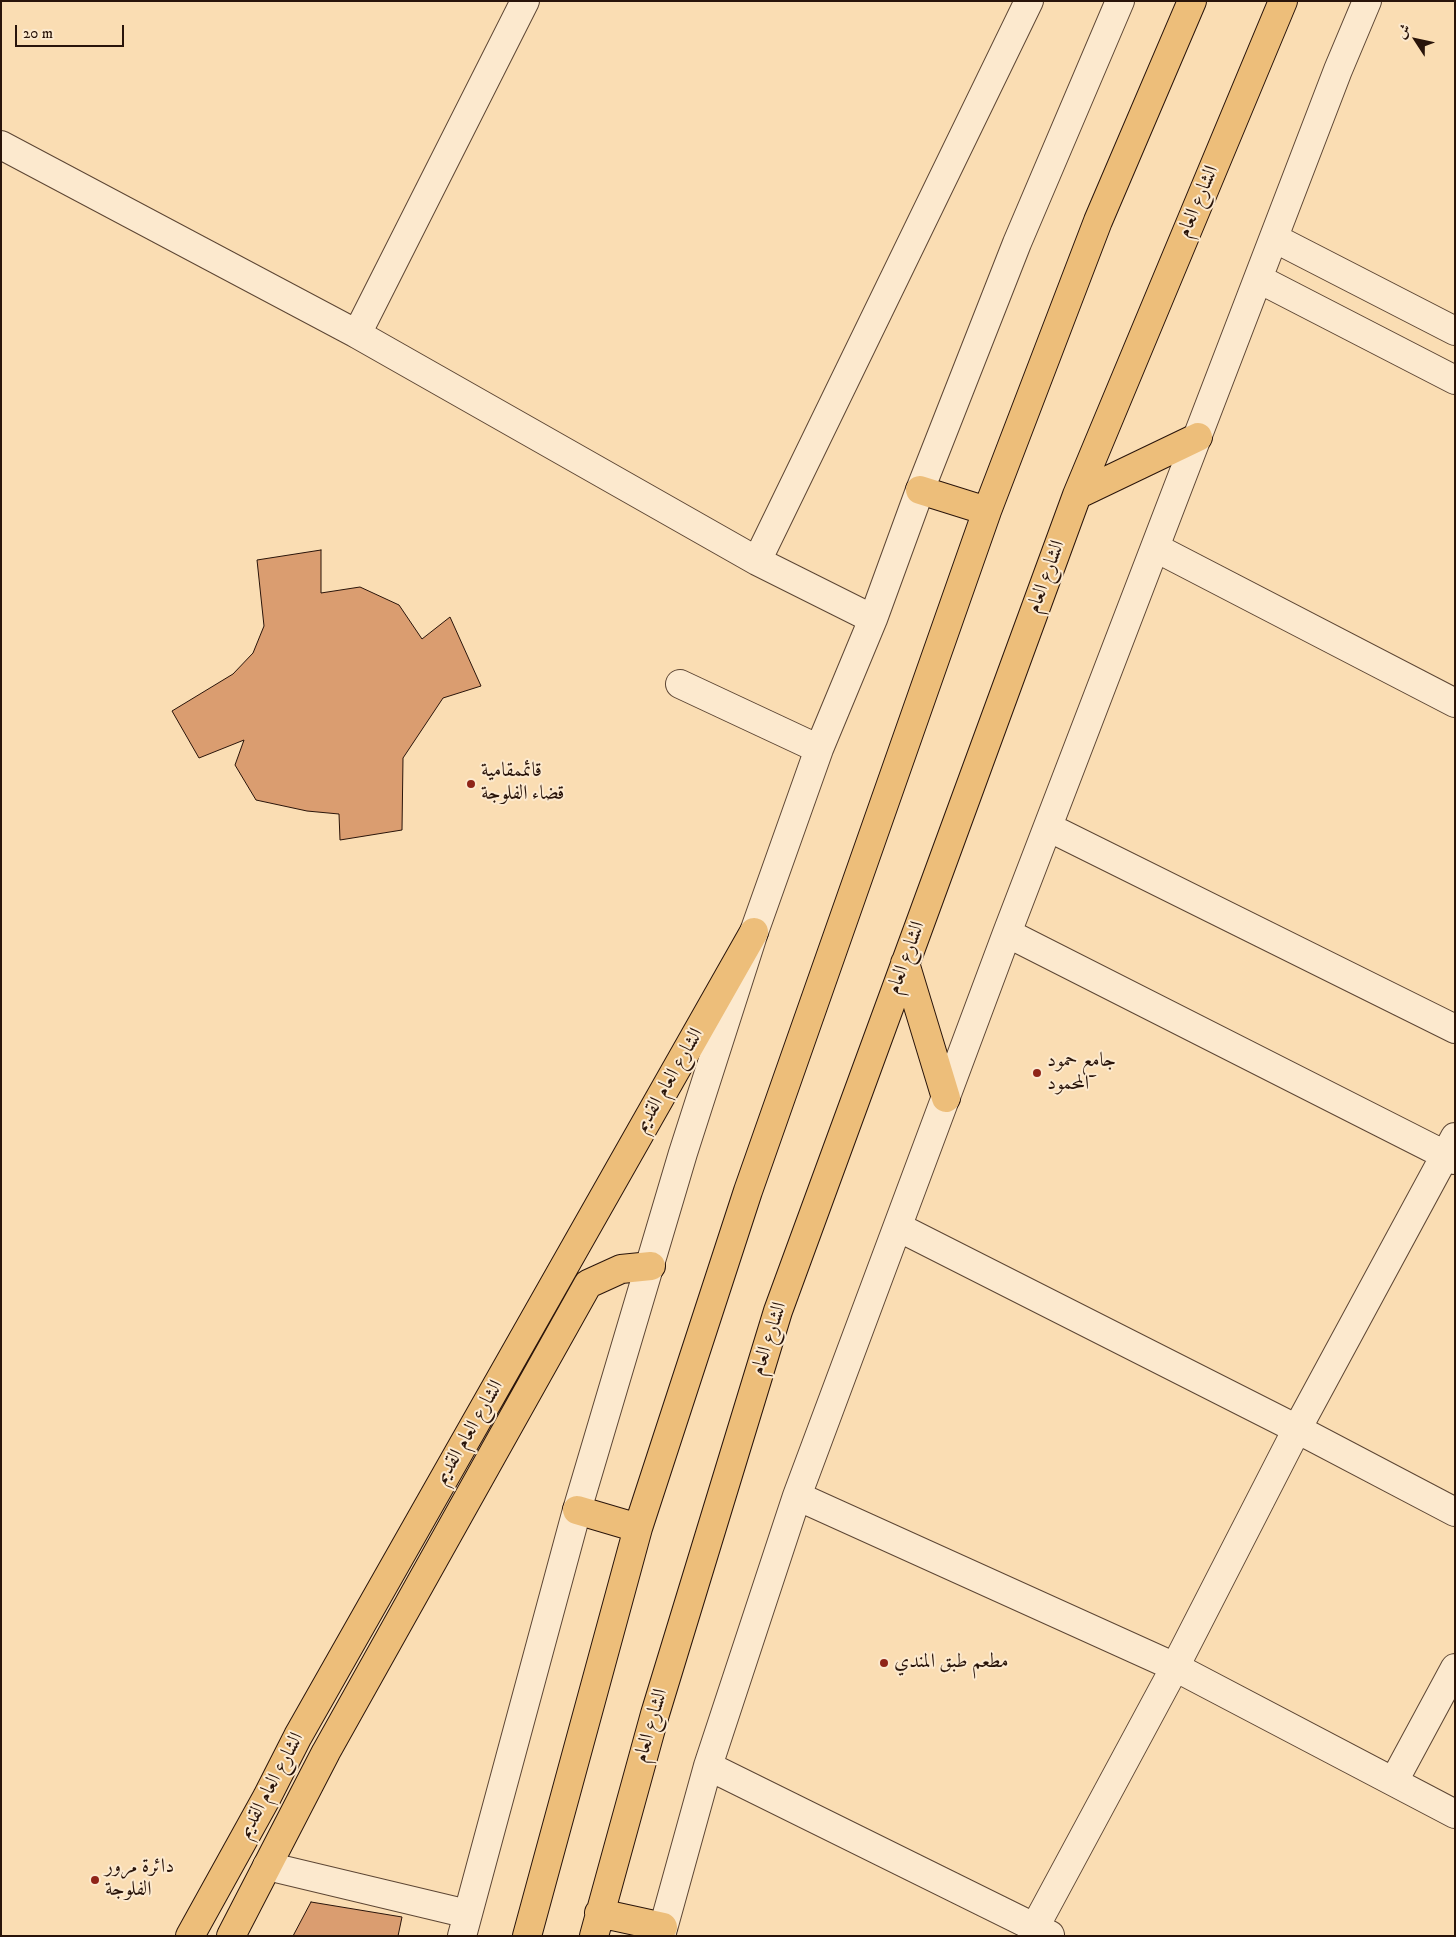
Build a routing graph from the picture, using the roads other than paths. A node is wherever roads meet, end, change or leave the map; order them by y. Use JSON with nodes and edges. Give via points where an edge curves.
{"nodes":[{"id":1,"x":525,"y":1,"type":"edge"},
{"id":2,"x":1030,"y":1,"type":"edge"},
{"id":3,"x":1120,"y":1,"type":"edge"},
{"id":4,"x":1192,"y":1,"type":"edge"},
{"id":5,"x":1283,"y":1,"type":"edge"},
{"id":6,"x":1367,"y":1,"type":"edge"},
{"id":7,"x":1,"y":145,"type":"edge"},
{"id":8,"x":1274,"y":238,"type":"junction"},
{"id":9,"x":1259,"y":278,"type":"junction"},
{"id":10,"x":1455,"y":331,"type":"edge"},
{"id":11,"x":356,"y":334,"type":"junction"},
{"id":12,"x":1455,"y":380,"type":"edge"},
{"id":13,"x":1198,"y":437,"type":"junction"},
{"id":14,"x":920,"y":490,"type":"junction"},
{"id":15,"x":1077,"y":495,"type":"junction"},
{"id":16,"x":987,"y":511,"type":"junction"},
{"id":17,"x":1156,"y":548,"type":"junction"},
{"id":18,"x":757,"y":561,"type":"junction"},
{"id":19,"x":873,"y":619,"type":"junction"},
{"id":20,"x":680,"y":684,"type":"dead end"},
{"id":21,"x":1455,"y":703,"type":"edge"},
{"id":22,"x":819,"y":749,"type":"junction"},
{"id":23,"x":1048,"y":827,"type":"junction"},
{"id":24,"x":754,"y":932,"type":"junction"},
{"id":25,"x":1007,"y":933,"type":"junction"},
{"id":26,"x":906,"y":963,"type":"junction"},
{"id":27,"x":1455,"y":1029,"type":"edge"},
{"id":28,"x":946,"y":1098,"type":"junction"},
{"id":29,"x":1452,"y":1150,"type":"edge"},
{"id":30,"x":898,"y":1227,"type":"junction"},
{"id":31,"x":651,"y":1266,"type":"junction"},
{"id":32,"x":1297,"y":1429,"type":"junction"},
{"id":33,"x":797,"y":1496,"type":"junction"},
{"id":34,"x":577,"y":1510,"type":"junction"},
{"id":35,"x":1455,"y":1512,"type":"edge"},
{"id":36,"x":638,"y":1528,"type":"junction"},
{"id":37,"x":1175,"y":1667,"type":"junction"},
{"id":38,"x":1455,"y":1668,"type":"edge"},
{"id":39,"x":708,"y":1766,"type":"junction"},
{"id":40,"x":1394,"y":1781,"type":"junction"},
{"id":41,"x":1455,"y":1814,"type":"edge"},
{"id":42,"x":267,"y":1866,"type":"junction"},
{"id":43,"x":596,"y":1924,"type":"edge"},
{"id":44,"x":465,"y":1925,"type":"edge"},
{"id":45,"x":662,"y":1931,"type":"edge"},
{"id":46,"x":1043,"y":1931,"type":"edge"},
{"id":47,"x":190,"y":1936,"type":"edge"},
{"id":48,"x":231,"y":1936,"type":"edge"},
{"id":49,"x":527,"y":1936,"type":"edge"}],
"edges":[{"from":1,"to":11,"type":"street"},
{"from":2,"to":18,"type":"street"},
{"from":3,"to":14,"type":"street","via":[[1017,243]]},
{"from":4,"to":16,"type":"main road","via":[[1098,220]]},
{"from":5,"to":15,"type":"main road","name":"الشارع العام"},
{"from":6,"to":8,"type":"street"},
{"from":7,"to":11,"type":"street"},
{"from":8,"to":9,"type":"street"},
{"from":8,"to":10,"type":"street"},
{"from":9,"to":12,"type":"street"},
{"from":9,"to":13,"type":"street"},
{"from":11,"to":18,"type":"street"},
{"from":13,"to":15,"type":"main road"},
{"from":13,"to":17,"type":"street"},
{"from":14,"to":16,"type":"main road"},
{"from":14,"to":19,"type":"street"},
{"from":15,"to":26,"type":"main road","name":"الشارع العام"},
{"from":16,"to":36,"type":"main road","via":[[748,1192]]},
{"from":17,"to":21,"type":"street"},
{"from":17,"to":23,"type":"street"},
{"from":18,"to":19,"type":"street"},
{"from":19,"to":22,"type":"street"},
{"from":20,"to":22,"type":"street"},
{"from":22,"to":24,"type":"street"},
{"from":23,"to":25,"type":"street"},
{"from":23,"to":27,"type":"street"},
{"from":24,"to":31,"type":"street","via":[[686,1144]]},
{"from":24,"to":47,"type":"main road","name":"الشارع العام القديم","via":[[298,1736]]},
{"from":25,"to":28,"type":"street"},
{"from":25,"to":29,"type":"street"},
{"from":26,"to":28,"type":"main road"},
{"from":26,"to":43,"type":"main road","name":"الشارع العام","via":[[778,1310],[655,1714]]},
{"from":28,"to":30,"type":"street"},
{"from":29,"to":32,"type":"street"},
{"from":30,"to":32,"type":"street"},
{"from":30,"to":33,"type":"street"},
{"from":31,"to":34,"type":"street"},
{"from":31,"to":42,"type":"main road","name":"الشارع العام القديم","via":[[621,1269],[588,1284],[326,1752]]},
{"from":32,"to":35,"type":"street"},
{"from":32,"to":37,"type":"street"},
{"from":33,"to":37,"type":"street"},
{"from":33,"to":39,"type":"street"},
{"from":34,"to":36,"type":"main road"},
{"from":34,"to":44,"type":"street"},
{"from":36,"to":49,"type":"main road"},
{"from":37,"to":40,"type":"street"},
{"from":37,"to":46,"type":"street"},
{"from":38,"to":40,"type":"street"},
{"from":39,"to":45,"type":"street"},
{"from":39,"to":46,"type":"street"},
{"from":40,"to":41,"type":"street"},
{"from":42,"to":44,"type":"street"},
{"from":42,"to":48,"type":"main road","name":"الشارع العام القديم"},
{"from":43,"to":45,"type":"main road"}]}
